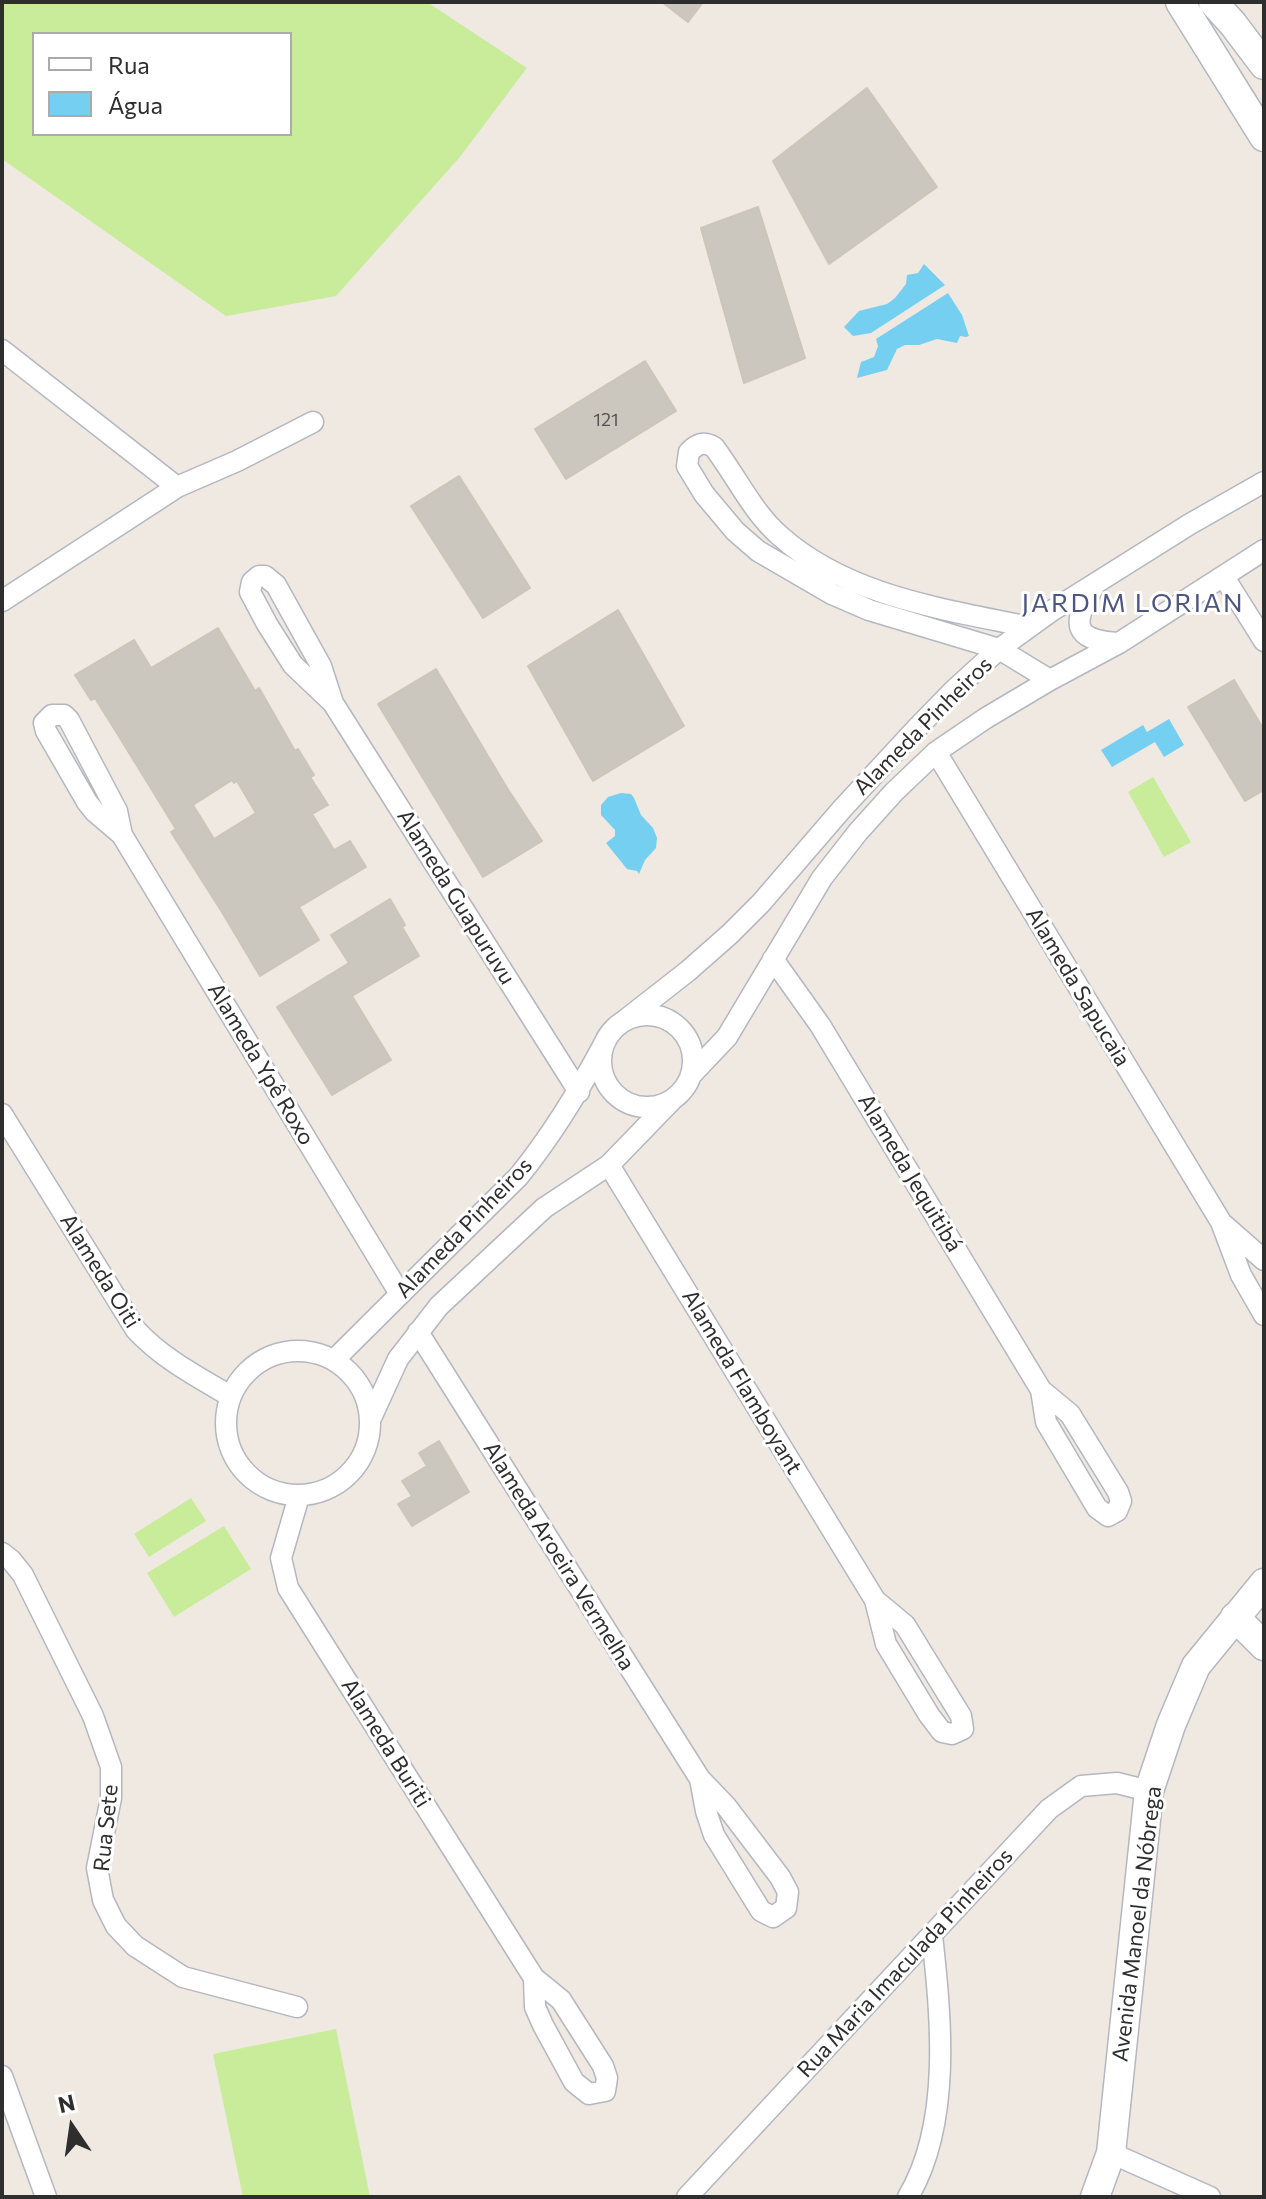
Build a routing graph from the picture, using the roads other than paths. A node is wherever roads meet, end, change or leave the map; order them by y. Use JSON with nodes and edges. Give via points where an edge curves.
{"nodes":[{"id":1,"x":1180,"y":2,"type":"edge"},
{"id":2,"x":1213,"y":2,"type":"edge"},
{"id":3,"x":1262,"y":63,"type":"edge"},
{"id":4,"x":1236,"y":93,"type":"junction"},
{"id":5,"x":1264,"y":137,"type":"edge"},
{"id":6,"x":2,"y":350,"type":"edge"},
{"id":7,"x":313,"y":422,"type":"dead end"},
{"id":8,"x":1264,"y":482,"type":"edge"},
{"id":9,"x":177,"y":487,"type":"junction"},
{"id":10,"x":760,"y":515,"type":"junction"},
{"id":11,"x":735,"y":531,"type":"junction"},
{"id":12,"x":1264,"y":550,"type":"edge"},
{"id":13,"x":1224,"y":577,"type":"junction"},
{"id":14,"x":1095,"y":584,"type":"junction"},
{"id":15,"x":4,"y":598,"type":"edge"},
{"id":16,"x":1029,"y":627,"type":"junction"},
{"id":17,"x":1264,"y":641,"type":"edge"},
{"id":18,"x":1119,"y":643,"type":"junction"},
{"id":19,"x":999,"y":649,"type":"junction"},
{"id":20,"x":1050,"y":680,"type":"junction"},
{"id":21,"x":333,"y":703,"type":"junction"},
{"id":22,"x":936,"y":752,"type":"junction"},
{"id":23,"x":122,"y":835,"type":"junction"},
{"id":24,"x":773,"y":959,"type":"junction"},
{"id":25,"x":624,"y":1021,"type":"junction"},
{"id":26,"x":604,"y":1044,"type":"junction"},
{"id":27,"x":691,"y":1075,"type":"junction"},
{"id":28,"x":579,"y":1092,"type":"junction"},
{"id":29,"x":673,"y":1099,"type":"junction"},
{"id":30,"x":2,"y":1114,"type":"edge"},
{"id":31,"x":609,"y":1165,"type":"junction"},
{"id":32,"x":1221,"y":1222,"type":"junction"},
{"id":33,"x":1264,"y":1260,"type":"edge"},
{"id":34,"x":400,"y":1294,"type":"junction"},
{"id":35,"x":1264,"y":1315,"type":"edge"},
{"id":36,"x":418,"y":1332,"type":"junction"},
{"id":37,"x":334,"y":1360,"type":"junction"},
{"id":38,"x":1041,"y":1390,"type":"junction"},
{"id":39,"x":230,"y":1396,"type":"junction"},
{"id":40,"x":371,"y":1418,"type":"junction"},
{"id":41,"x":299,"y":1496,"type":"junction"},
{"id":42,"x":2,"y":1553,"type":"edge"},
{"id":43,"x":1264,"y":1583,"type":"edge"},
{"id":44,"x":875,"y":1600,"type":"junction"},
{"id":45,"x":1235,"y":1617,"type":"junction"},
{"id":46,"x":1264,"y":1646,"type":"edge"},
{"id":47,"x":700,"y":1779,"type":"junction"},
{"id":48,"x":1149,"y":1791,"type":"junction"},
{"id":49,"x":932,"y":1935,"type":"junction"},
{"id":50,"x":534,"y":1978,"type":"junction"},
{"id":51,"x":297,"y":2007,"type":"dead end"},
{"id":52,"x":2,"y":2076,"type":"edge"},
{"id":53,"x":1111,"y":2153,"type":"junction"},
{"id":54,"x":46,"y":2197,"type":"edge"},
{"id":55,"x":687,"y":2197,"type":"edge"},
{"id":56,"x":908,"y":2197,"type":"edge"},
{"id":57,"x":1095,"y":2197,"type":"edge"},
{"id":58,"x":1210,"y":2197,"type":"edge"}],
"edges":[{"from":1,"to":4,"type":"main road"},
{"from":2,"to":3,"type":"main road"},
{"from":3,"to":4,"type":"main road","via":[[1245,53],[1232,58]]},
{"from":4,"to":5,"type":"main road"},
{"from":6,"to":9,"type":"street"},
{"from":7,"to":9,"type":"street"},
{"from":8,"to":14,"type":"street","name":"Alameda Pinheiros"},
{"from":9,"to":15,"type":"street"},
{"from":10,"to":11,"type":"street"},
{"from":10,"to":11,"type":"street","via":[[714,447],[694,446],[687,466]]},
{"from":10,"to":16,"type":"street","via":[[794,547],[841,575],[904,598]]},
{"from":11,"to":19,"type":"street","via":[[758,551],[832,594]]},
{"from":12,"to":13,"type":"street","name":"Alameda Pinheiros"},
{"from":13,"to":17,"type":"street"},
{"from":13,"to":18,"type":"street","name":"Alameda Pinheiros"},
{"from":14,"to":16,"type":"street","name":"Alameda Pinheiros"},
{"from":14,"to":18,"type":"street","via":[[1081,609],[1080,625],[1098,642]]},
{"from":16,"to":19,"type":"street","name":"Alameda Pinheiros"},
{"from":18,"to":20,"type":"street","name":"Alameda Pinheiros"},
{"from":19,"to":20,"type":"street"},
{"from":19,"to":25,"type":"street","name":"Alameda Pinheiros","via":[[925,720],[730,934]]},
{"from":20,"to":22,"type":"street","name":"Alameda Pinheiros"},
{"from":21,"to":21,"type":"street","name":"Alameda Guapuruvu","via":[[321,666],[276,585],[259,576],[250,592],[267,624],[293,665]]},
{"from":21,"to":28,"type":"street","name":"Alameda Guapuruvu"},
{"from":22,"to":24,"type":"street","name":"Alameda Pinheiros","via":[[858,832],[822,878]]},
{"from":22,"to":32,"type":"street","name":"Alameda Sapucaia"},
{"from":23,"to":23,"type":"street","name":"Alameda Ypê Roxo","via":[[117,811],[69,720],[52,715],[44,723],[53,744],[87,802]]},
{"from":23,"to":34,"type":"street","name":"Alameda Ypê Roxo"},
{"from":24,"to":27,"type":"street","name":"Alameda Pinheiros","via":[[727,1037]]},
{"from":24,"to":38,"type":"street","name":"Alameda Jequitibá","via":[[820,1025]]},
{"from":25,"to":26,"type":"street"},
{"from":25,"to":27,"type":"street","via":[[638,1015],[670,1020],[690,1044]]},
{"from":26,"to":28,"type":"street","name":"Alameda Pinheiros"},
{"from":26,"to":29,"type":"street","via":[[602,1073],[618,1097],[645,1107]]},
{"from":27,"to":29,"type":"street"},
{"from":28,"to":34,"type":"street","name":"Alameda Pinheiros","via":[[519,1176]]},
{"from":29,"to":31,"type":"street","name":"Alameda Pinheiros"},
{"from":30,"to":39,"type":"street","name":"Alameda Oiti","via":[[136,1330],[166,1358]]},
{"from":31,"to":36,"type":"street","name":"Alameda Pinheiros","via":[[544,1208],[458,1287]]},
{"from":31,"to":44,"type":"street","name":"Alameda Flamboyant"},
{"from":32,"to":33,"type":"street","name":"Alameda Sapucaia"},
{"from":32,"to":35,"type":"street","name":"Alameda Sapucaia","via":[[1241,1275]]},
{"from":34,"to":37,"type":"street","name":"Alameda Pinheiros"},
{"from":36,"to":40,"type":"street","name":"Alameda Pinheiros","via":[[398,1359]]},
{"from":36,"to":47,"type":"street","name":"Alameda Aroeira Vermelha"},
{"from":37,"to":39,"type":"street","via":[[311,1351],[286,1351],[262,1359]]},
{"from":37,"to":40,"type":"street","via":[[353,1375]]},
{"from":38,"to":38,"type":"street","name":"Alameda Jequitibá","via":[[1046,1422],[1097,1508],[1108,1516],[1117,1511],[1118,1492],[1070,1414]]},
{"from":39,"to":41,"type":"street","via":[[224,1419],[237,1465],[265,1488]]},
{"from":40,"to":41,"type":"street","via":[[369,1442],[351,1472],[323,1492]]},
{"from":41,"to":50,"type":"street","name":"Alameda Buriti","via":[[281,1558],[288,1588]]},
{"from":42,"to":51,"type":"street","name":"Rua Sete","via":[[23,1575],[103,1738],[111,1767],[111,1798],[97,1868],[103,1900],[116,1926],[135,1946],[183,1977]]},
{"from":43,"to":45,"type":"main road","name":"Avenida Manoel da Nóbrega"},
{"from":44,"to":44,"type":"street","name":"Alameda Flamboyant","via":[[886,1644],[929,1715],[942,1732],[963,1729],[961,1716],[905,1625]]},
{"from":45,"to":46,"type":"main road"},
{"from":45,"to":48,"type":"main road","name":"Avenida Manoel da Nóbrega","via":[[1196,1666]]},
{"from":47,"to":47,"type":"street","name":"Alameda Aroeira Vermelha","via":[[714,1835],[761,1911],[773,1917],[786,1908],[788,1892]]},
{"from":48,"to":49,"type":"street","name":"Rua Maria Imaculada Pinheiros","via":[[1117,1783],[1081,1786],[1049,1809]]},
{"from":48,"to":53,"type":"main road","name":"Avenida Manoel da Nóbrega"},
{"from":49,"to":55,"type":"street","name":"Rua Maria Imaculada Pinheiros"},
{"from":49,"to":56,"type":"street","via":[[940,2008],[938,2087],[920,2177]]},
{"from":50,"to":50,"type":"street","name":"Alameda Buriti","via":[[535,2007],[574,2082],[589,2094],[605,2091],[603,2066],[561,2000]]},
{"from":52,"to":54,"type":"street"},
{"from":53,"to":57,"type":"main road","name":"Avenida Manoel da Nóbrega"},
{"from":53,"to":58,"type":"street"}]}
